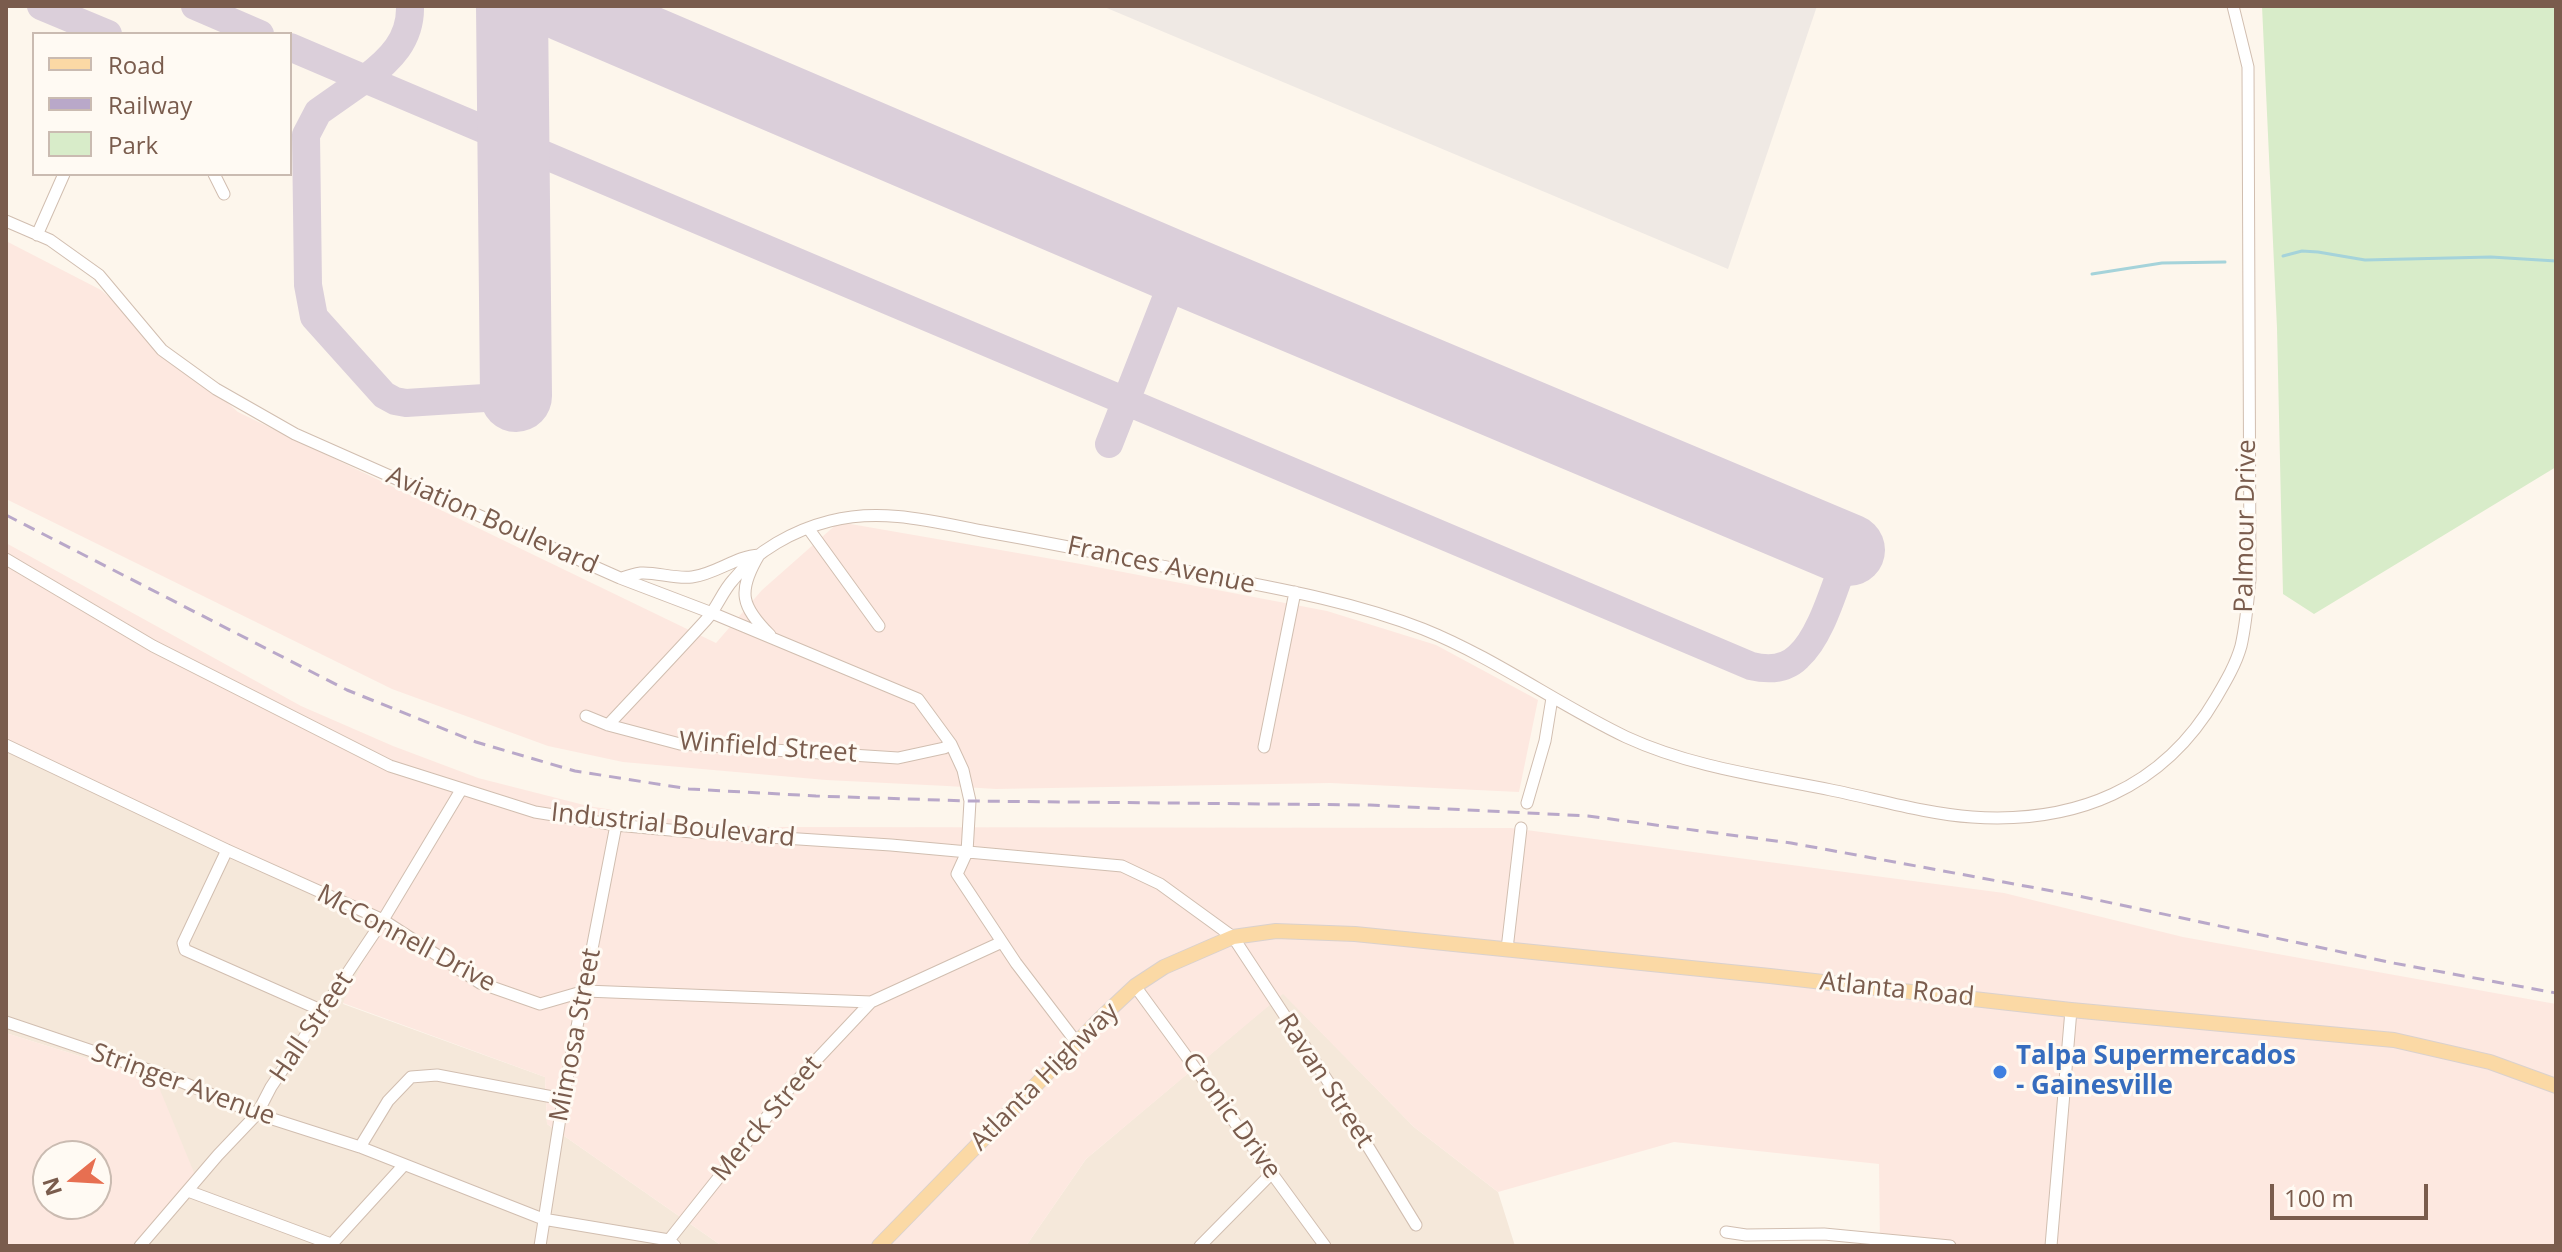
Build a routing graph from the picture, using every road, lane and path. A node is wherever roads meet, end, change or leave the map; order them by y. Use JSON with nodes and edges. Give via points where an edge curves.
{"nodes":[{"id":1,"x":2233,"y":6,"type":"edge"},
{"id":2,"x":63,"y":176,"type":"edge"},
{"id":3,"x":215,"y":176,"type":"edge"},
{"id":4,"x":224,"y":194,"type":"dead end"},
{"id":5,"x":6,"y":221,"type":"edge"},
{"id":6,"x":37,"y":235,"type":"junction"},
{"id":7,"x":808,"y":528,"type":"junction"},
{"id":8,"x":759,"y":555,"type":"junction"},
{"id":9,"x":6,"y":559,"type":"edge"},
{"id":10,"x":620,"y":578,"type":"junction"},
{"id":11,"x":1295,"y":592,"type":"junction"},
{"id":12,"x":712,"y":613,"type":"junction"},
{"id":13,"x":879,"y":626,"type":"dead end"},
{"id":14,"x":774,"y":639,"type":"junction"},
{"id":15,"x":1552,"y":698,"type":"junction"},
{"id":16,"x":586,"y":716,"type":"dead end"},
{"id":17,"x":608,"y":725,"type":"junction"},
{"id":18,"x":951,"y":744,"type":"junction"},
{"id":19,"x":6,"y":745,"type":"edge"},
{"id":20,"x":1264,"y":747,"type":"dead end"},
{"id":21,"x":461,"y":790,"type":"junction"},
{"id":22,"x":1527,"y":803,"type":"dead end"},
{"id":23,"x":616,"y":825,"type":"junction"},
{"id":24,"x":1521,"y":828,"type":"dead end"},
{"id":25,"x":227,"y":850,"type":"junction"},
{"id":26,"x":967,"y":852,"type":"junction"},
{"id":27,"x":383,"y":920,"type":"junction"},
{"id":28,"x":1233,"y":937,"type":"junction"},
{"id":29,"x":1002,"y":942,"type":"junction"},
{"id":30,"x":1507,"y":949,"type":"junction"},
{"id":31,"x":1135,"y":986,"type":"junction"},
{"id":32,"x":585,"y":991,"type":"junction"},
{"id":33,"x":871,"y":1002,"type":"junction"},
{"id":34,"x":2071,"y":1010,"type":"junction"},
{"id":35,"x":323,"y":1011,"type":"junction"},
{"id":36,"x":6,"y":1022,"type":"edge"},
{"id":37,"x":1077,"y":1043,"type":"junction"},
{"id":38,"x":2556,"y":1086,"type":"edge"},
{"id":39,"x":563,"y":1099,"type":"junction"},
{"id":40,"x":257,"y":1114,"type":"junction"},
{"id":41,"x":360,"y":1147,"type":"junction"},
{"id":42,"x":403,"y":1166,"type":"junction"},
{"id":43,"x":1273,"y":1172,"type":"junction"},
{"id":44,"x":188,"y":1191,"type":"junction"},
{"id":45,"x":543,"y":1219,"type":"junction"},
{"id":46,"x":1416,"y":1225,"type":"dead end"},
{"id":47,"x":1726,"y":1232,"type":"dead end"},
{"id":48,"x":1746,"y":1240,"type":"edge"},
{"id":49,"x":672,"y":1243,"type":"edge"},
{"id":50,"x":330,"y":1245,"type":"edge"},
{"id":51,"x":140,"y":1246,"type":"edge"},
{"id":52,"x":540,"y":1246,"type":"edge"},
{"id":53,"x":879,"y":1246,"type":"edge"},
{"id":54,"x":1200,"y":1246,"type":"edge"},
{"id":55,"x":1325,"y":1246,"type":"edge"},
{"id":56,"x":1950,"y":1246,"type":"edge"},
{"id":57,"x":2051,"y":1246,"type":"edge"}],
"edges":[{"from":1,"to":15,"type":"street","name":"Palmour Drive","via":[[2248,67],[2250,579],[2240,648],[2229,676],[2180,749],[2145,778],[2078,809],[2047,816],[1966,817],[1671,755]]},
{"from":2,"to":6,"type":"street"},
{"from":3,"to":4,"type":"street"},
{"from":5,"to":6,"type":"street","name":"Aviation Boulevard"},
{"from":6,"to":10,"type":"street","name":"Aviation Boulevard","via":[[99,275],[162,350],[216,389],[295,434]]},
{"from":7,"to":8,"type":"street","name":"Frances Avenue"},
{"from":7,"to":11,"type":"street","name":"Frances Avenue","via":[[849,517],[902,516]]},
{"from":7,"to":13,"type":"street"},
{"from":8,"to":10,"type":"street","name":"Frances Avenue","via":[[694,577],[643,573]]},
{"from":8,"to":12,"type":"street","name":"Frances Avenue","via":[[734,578]]},
{"from":8,"to":14,"type":"street","via":[[744,596],[749,611]]},
{"from":9,"to":21,"type":"street","name":"Industrial Boulevard","via":[[166,653],[390,766]]},
{"from":10,"to":12,"type":"street","name":"Aviation Boulevard"},
{"from":11,"to":15,"type":"street","name":"Frances Avenue","via":[[1422,629],[1489,660]]},
{"from":11,"to":20,"type":"street"},
{"from":12,"to":14,"type":"street","name":"Aviation Boulevard"},
{"from":12,"to":17,"type":"street","name":"Frances Avenue"},
{"from":14,"to":18,"type":"street","name":"Aviation Boulevard","via":[[918,699]]},
{"from":15,"to":22,"type":"street"},
{"from":16,"to":17,"type":"street","name":"Winfield Street"},
{"from":17,"to":18,"type":"street","name":"Winfield Street","via":[[680,744],[898,758]]},
{"from":18,"to":26,"type":"street","name":"Aviation Boulevard","via":[[970,801]]},
{"from":19,"to":25,"type":"street","name":"McConnell Drive"},
{"from":21,"to":23,"type":"street","name":"Industrial Boulevard","via":[[535,812]]},
{"from":21,"to":27,"type":"street","name":"Hall Street"},
{"from":23,"to":26,"type":"street","name":"Industrial Boulevard"},
{"from":23,"to":32,"type":"street","name":"Mimosa Street"},
{"from":24,"to":30,"type":"street"},
{"from":25,"to":27,"type":"street","name":"McConnell Drive"},
{"from":25,"to":35,"type":"street","via":[[183,943],[185,950]]},
{"from":26,"to":28,"type":"street","name":"Industrial Boulevard","via":[[1122,866],[1160,884]]},
{"from":26,"to":29,"type":"street","via":[[957,874]]},
{"from":27,"to":32,"type":"street","name":"McConnell Drive","via":[[480,983],[525,999],[540,1004]]},
{"from":27,"to":35,"type":"street","name":"Hall Street"},
{"from":28,"to":30,"type":"main road","name":"Atlanta Road","via":[[1276,931],[1339,933]]},
{"from":28,"to":31,"type":"main road","name":"Atlanta Highway","via":[[1164,967]]},
{"from":28,"to":46,"type":"street","name":"Ravan Street"},
{"from":29,"to":33,"type":"street","name":"McConnell Drive"},
{"from":29,"to":37,"type":"street"},
{"from":30,"to":34,"type":"main road","name":"Atlanta Road"},
{"from":31,"to":37,"type":"main road","name":"Atlanta Highway"},
{"from":31,"to":43,"type":"street","name":"Cronic Drive"},
{"from":32,"to":33,"type":"street","name":"McConnell Drive"},
{"from":32,"to":39,"type":"street","name":"Mimosa Street"},
{"from":33,"to":49,"type":"street","name":"Merck Street","via":[[789,1089]]},
{"from":34,"to":38,"type":"main road","name":"Atlanta Road","via":[[2394,1040],[2490,1062]]},
{"from":34,"to":57,"type":"street"},
{"from":35,"to":40,"type":"street","name":"Hall Street"},
{"from":36,"to":40,"type":"street","name":"Stringer Avenue","via":[[175,1079]]},
{"from":37,"to":53,"type":"main road","name":"Atlanta Highway"},
{"from":39,"to":41,"type":"street","via":[[437,1075],[411,1077],[388,1101]]},
{"from":39,"to":45,"type":"street","name":"Mimosa Street"},
{"from":40,"to":41,"type":"street","name":"Stringer Avenue"},
{"from":40,"to":44,"type":"street","name":"Hall Street"},
{"from":41,"to":42,"type":"street","name":"Stringer Avenue"},
{"from":42,"to":45,"type":"street","name":"Stringer Avenue"},
{"from":42,"to":50,"type":"street"},
{"from":43,"to":54,"type":"street"},
{"from":43,"to":55,"type":"street","name":"Cronic Drive"},
{"from":44,"to":50,"type":"street"},
{"from":44,"to":51,"type":"street","name":"Hall Street"},
{"from":45,"to":49,"type":"street","name":"Stringer Avenue"},
{"from":45,"to":52,"type":"street","name":"Mimosa Street"},
{"from":47,"to":48,"type":"street"},
{"from":48,"to":56,"type":"street","via":[[1824,1234]]}]}
